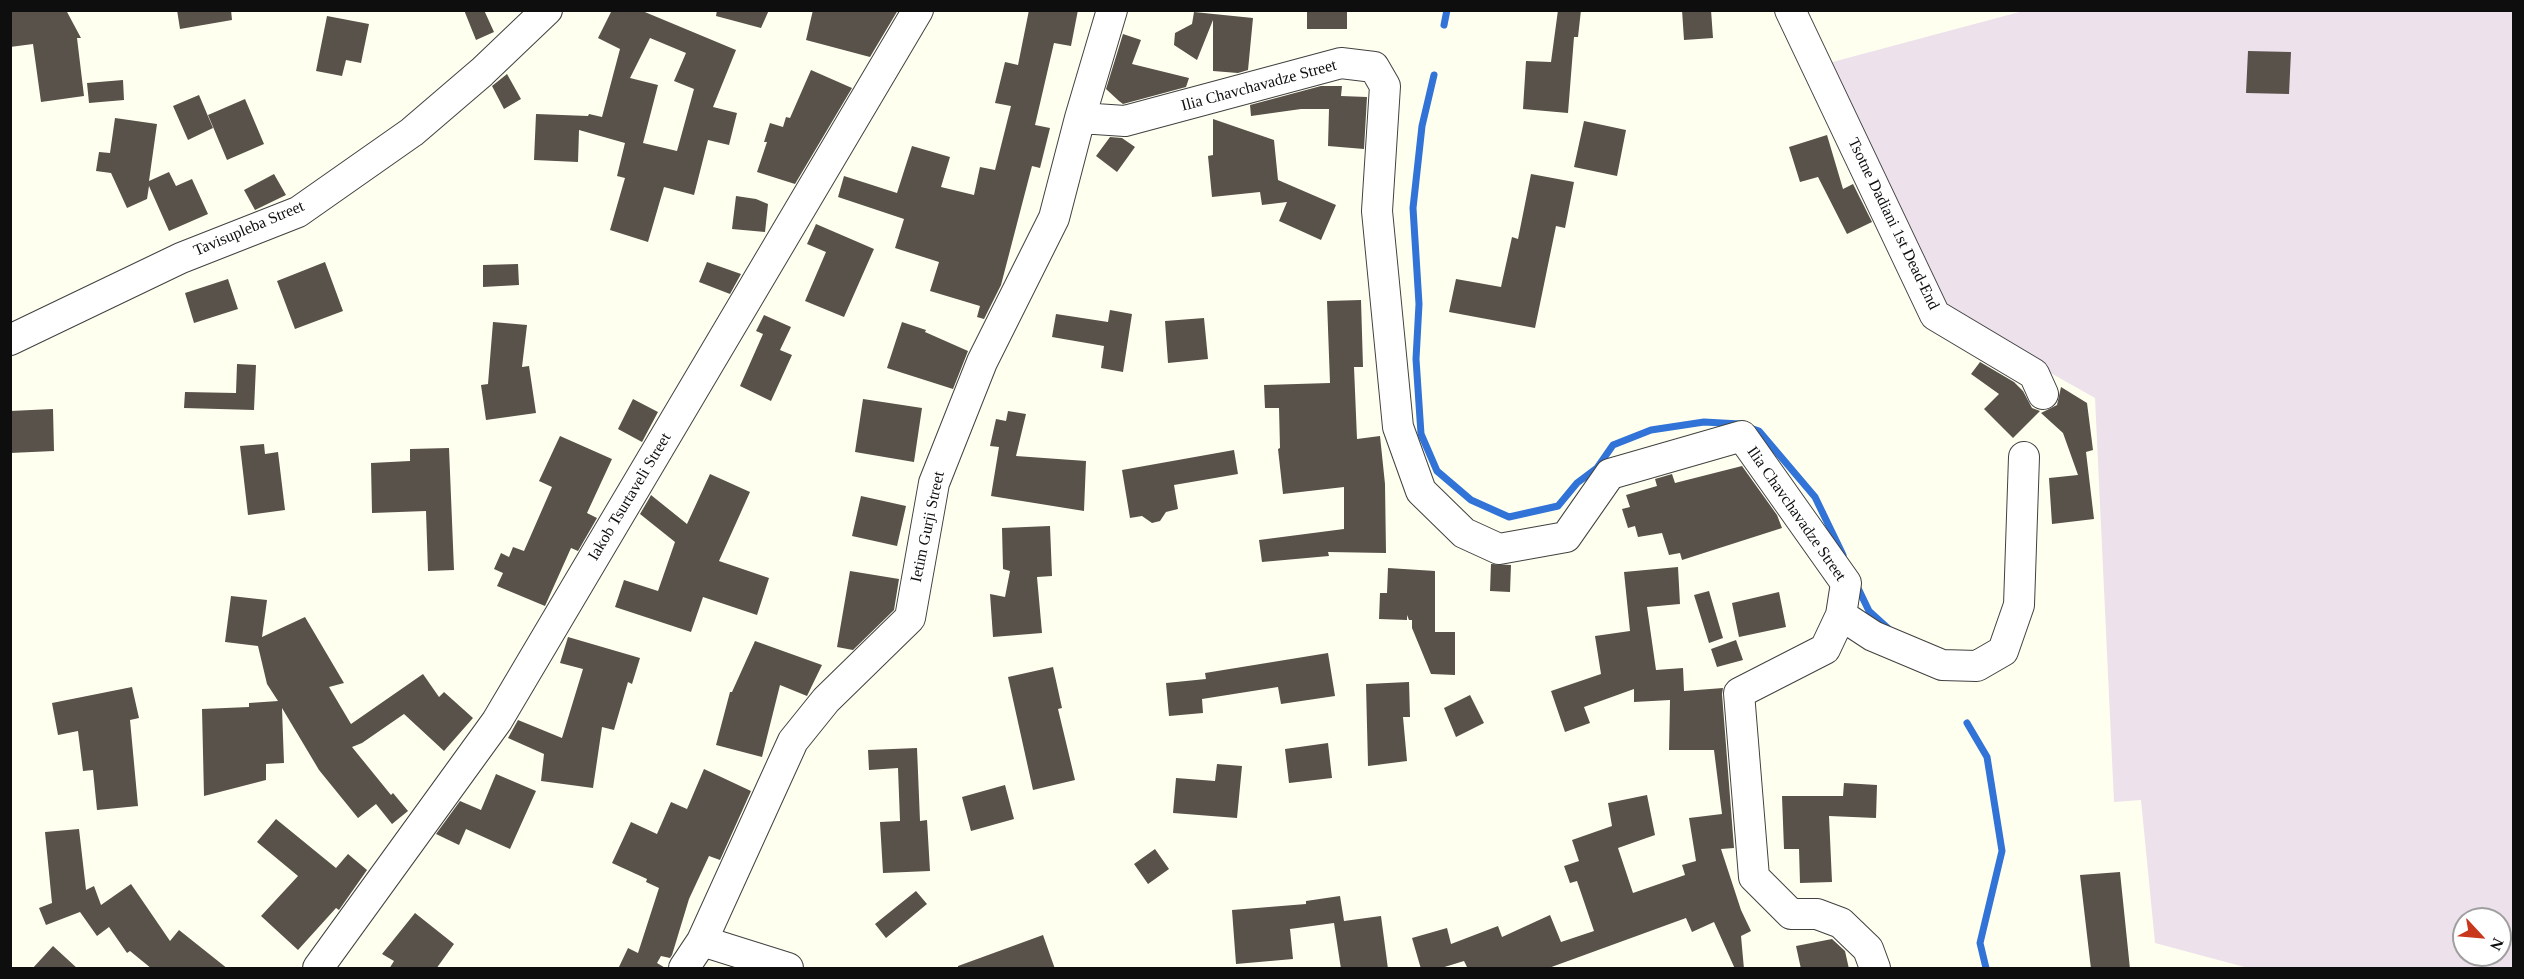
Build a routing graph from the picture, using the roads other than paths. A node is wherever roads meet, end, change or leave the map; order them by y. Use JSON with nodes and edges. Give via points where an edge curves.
{"nodes":[{"id":1,"x":546,"y":10,"type":"edge"},
{"id":2,"x":918,"y":10,"type":"edge"},
{"id":3,"x":1112,"y":10,"type":"edge"},
{"id":4,"x":1790,"y":10,"type":"edge"},
{"id":5,"x":1080,"y":118,"type":"junction"},
{"id":6,"x":10,"y":340,"type":"edge"},
{"id":7,"x":2043,"y":394,"type":"dead end"},
{"id":8,"x":2024,"y":457,"type":"dead end"},
{"id":9,"x":1840,"y":615,"type":"junction"},
{"id":10,"x":702,"y":941,"type":"junction"},
{"id":11,"x":318,"y":969,"type":"edge"},
{"id":12,"x":684,"y":969,"type":"edge"},
{"id":13,"x":788,"y":969,"type":"edge"},
{"id":14,"x":1875,"y":969,"type":"edge"}],
"edges":[{"from":1,"to":6,"type":"street","name":"Tavisupleba Street","via":[[412,132],[298,212],[181,258]]},
{"from":2,"to":11,"type":"street","name":"Iakob Tsurtaveli Street","via":[[497,721]]},
{"from":3,"to":5,"type":"street","name":"Ietim Gurji Street"},
{"from":4,"to":7,"type":"street","name":"Tsotne Dadiani 1st Dead-End","via":[[1935,315],[2034,374]]},
{"from":5,"to":9,"type":"street","name":"Ilia Chavchavadze Street","via":[[1125,121],[1341,63],[1374,67],[1385,86],[1377,211],[1398,427],[1421,491],[1464,533],[1499,549],[1566,537],[1610,474],[1742,436],[1846,583]]},
{"from":5,"to":10,"type":"street","name":"Ietim Gurji Street","via":[[1054,218],[982,362],[934,483],[910,618],[826,700],[793,741]]},
{"from":8,"to":9,"type":"street","via":[[2019,605],[2003,651],[1977,666],[1942,665],[1873,636]]},
{"from":9,"to":14,"type":"street","name":"Ilia Chavchavadze Street","via":[[1825,649],[1740,693],[1754,877],[1791,914],[1817,914],[1841,923],[1868,949]]},
{"from":10,"to":12,"type":"street","name":"Ietim Gurji Street"},
{"from":10,"to":13,"type":"street"}]}
